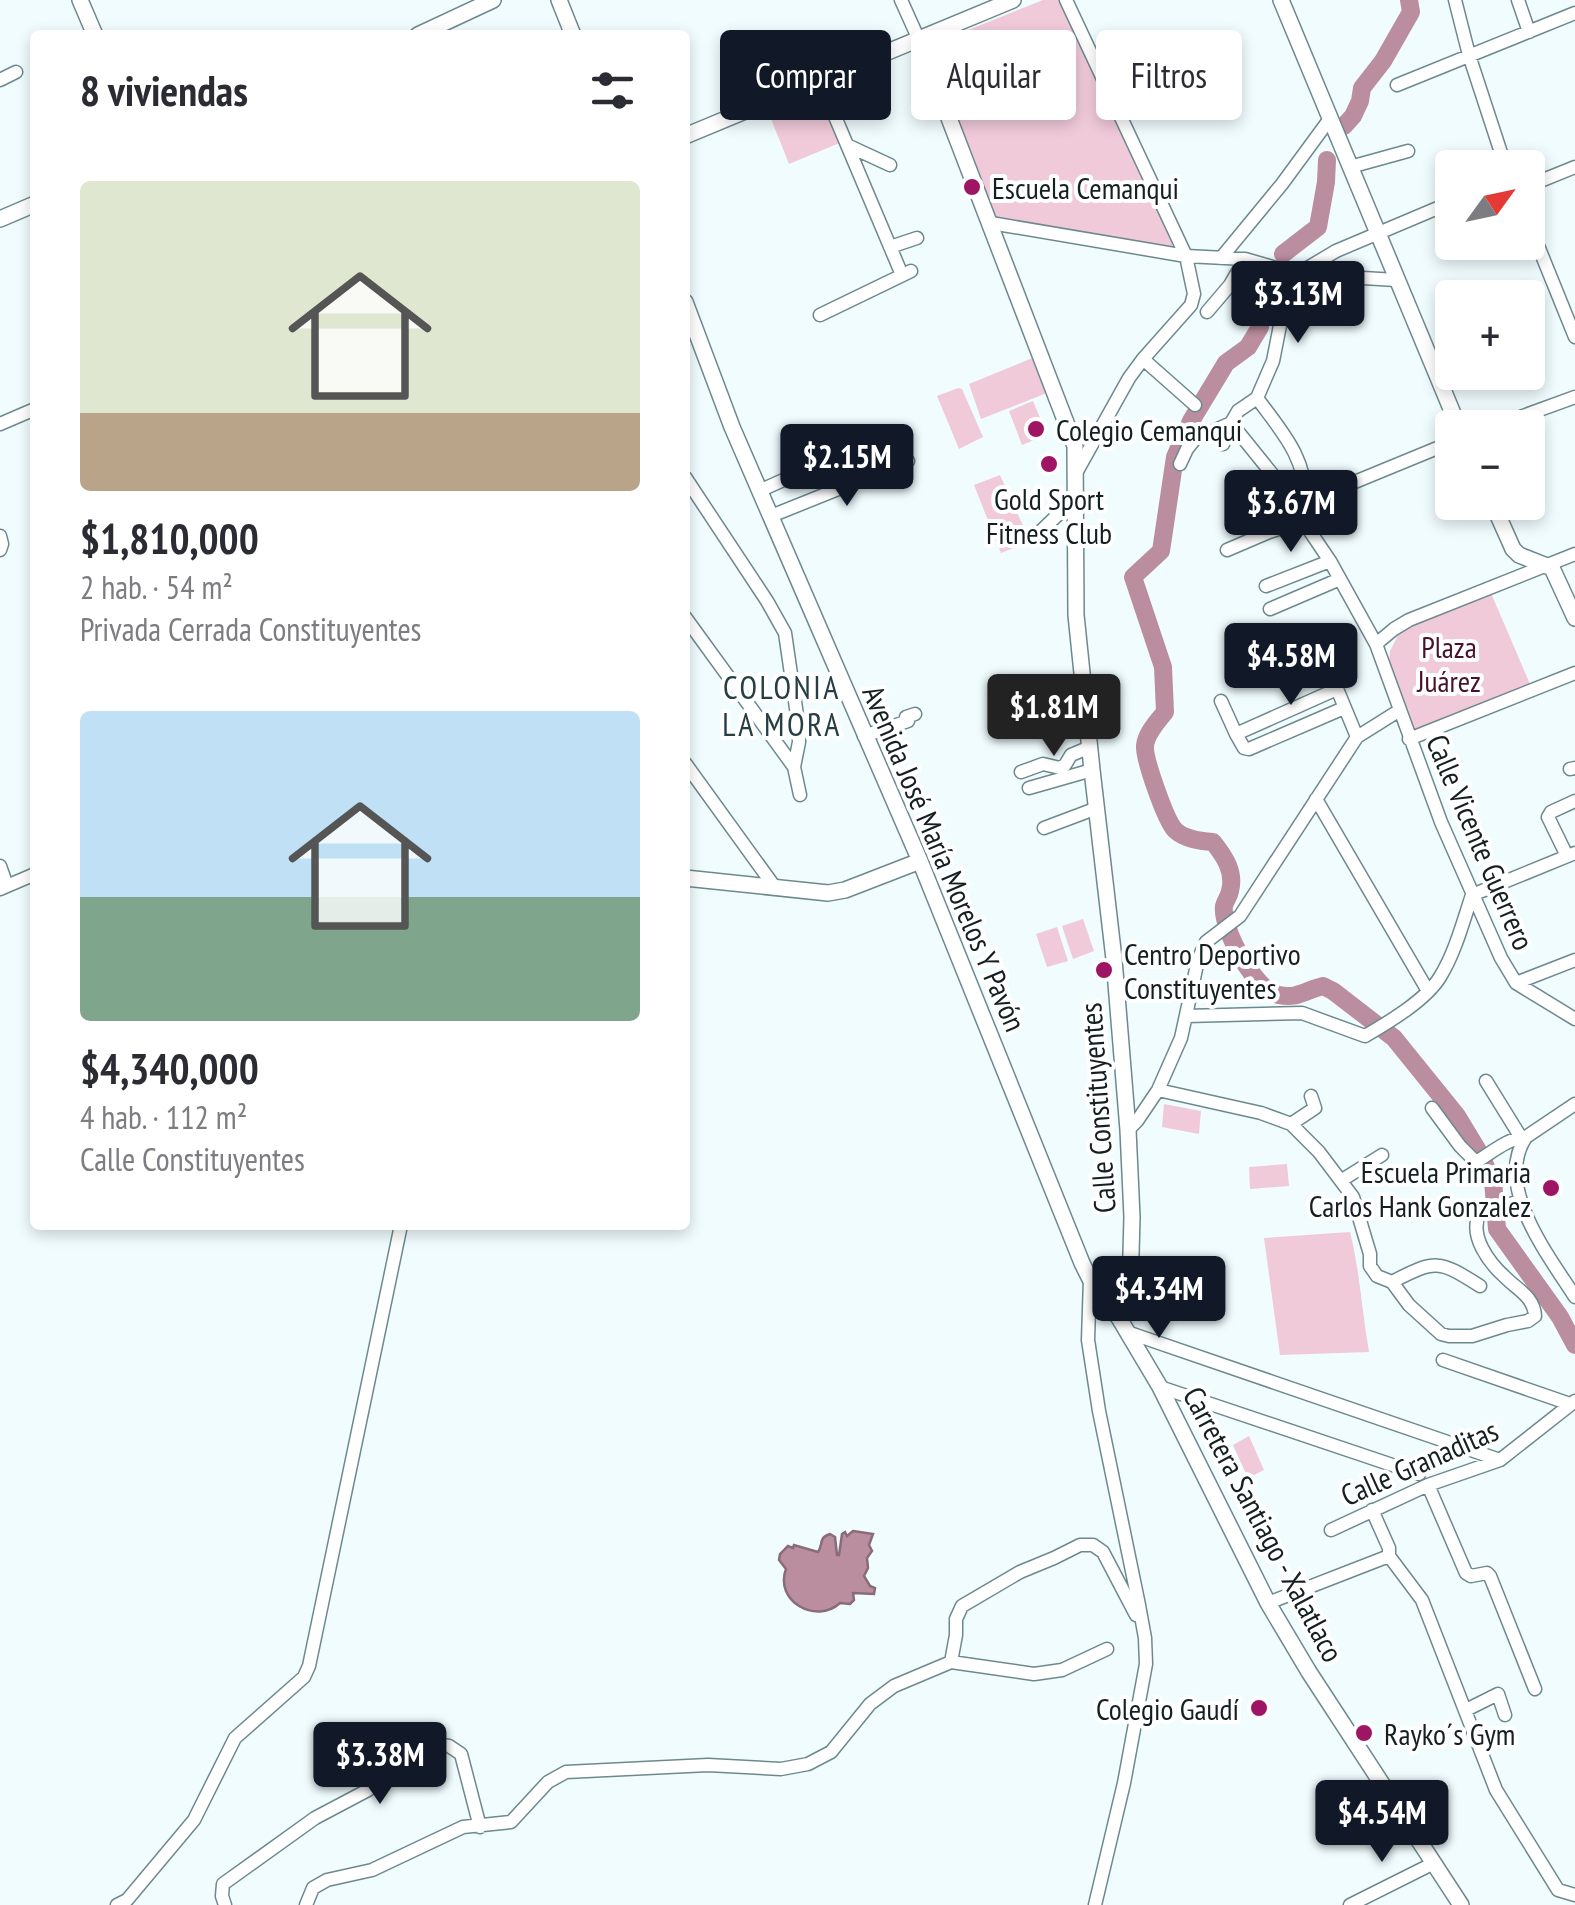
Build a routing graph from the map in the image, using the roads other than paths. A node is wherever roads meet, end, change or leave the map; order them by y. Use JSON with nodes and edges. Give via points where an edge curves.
{"nodes":[{"id":1,"x":80,"y":0,"type":"edge"},
{"id":2,"x":493,"y":0,"type":"edge"},
{"id":3,"x":558,"y":0,"type":"edge"},
{"id":4,"x":901,"y":0,"type":"edge"},
{"id":5,"x":1013,"y":0,"type":"edge"},
{"id":6,"x":1066,"y":0,"type":"edge"},
{"id":7,"x":1281,"y":0,"type":"edge"},
{"id":8,"x":1469,"y":0,"type":"edge"},
{"id":9,"x":1518,"y":0,"type":"edge"},
{"id":10,"x":1456,"y":5,"type":"edge"},
{"id":11,"x":1575,"y":13,"type":"edge"},
{"id":12,"x":93,"y":30,"type":"edge"},
{"id":13,"x":429,"y":30,"type":"edge"},
{"id":14,"x":571,"y":30,"type":"edge"},
{"id":15,"x":914,"y":30,"type":"edge"},
{"id":16,"x":942,"y":30,"type":"edge"},
{"id":17,"x":1530,"y":32,"type":"junction"},
{"id":18,"x":1469,"y":54,"type":"junction"},
{"id":19,"x":16,"y":72,"type":"dead end"},
{"id":20,"x":0,"y":80,"type":"edge"},
{"id":21,"x":1397,"y":85,"type":"dead end"},
{"id":22,"x":724,"y":120,"type":"edge"},
{"id":23,"x":837,"y":120,"type":"edge"},
{"id":24,"x":950,"y":120,"type":"edge"},
{"id":25,"x":1330,"y":120,"type":"junction"},
{"id":26,"x":690,"y":134,"type":"edge"},
{"id":27,"x":849,"y":146,"type":"junction"},
{"id":28,"x":1500,"y":150,"type":"edge"},
{"id":29,"x":1408,"y":151,"type":"dead end"},
{"id":30,"x":890,"y":166,"type":"dead end"},
{"id":31,"x":1350,"y":167,"type":"junction"},
{"id":32,"x":1575,"y":167,"type":"edge"},
{"id":33,"x":1545,"y":179,"type":"edge"},
{"id":34,"x":30,"y":208,"type":"edge"},
{"id":35,"x":1435,"y":210,"type":"edge"},
{"id":36,"x":0,"y":219,"type":"edge"},
{"id":37,"x":991,"y":224,"type":"junction"},
{"id":38,"x":1378,"y":235,"type":"junction"},
{"id":39,"x":917,"y":238,"type":"dead end"},
{"id":40,"x":890,"y":247,"type":"junction"},
{"id":41,"x":1186,"y":256,"type":"junction"},
{"id":42,"x":1545,"y":256,"type":"edge"},
{"id":43,"x":1221,"y":258,"type":"junction"},
{"id":44,"x":1245,"y":258,"type":"junction"},
{"id":45,"x":1297,"y":274,"type":"junction"},
{"id":46,"x":1396,"y":280,"type":"junction"},
{"id":47,"x":1571,"y":310,"type":"edge"},
{"id":48,"x":1207,"y":312,"type":"dead end"},
{"id":49,"x":690,"y":315,"type":"edge"},
{"id":50,"x":820,"y":315,"type":"dead end"},
{"id":51,"x":1575,"y":337,"type":"edge"},
{"id":52,"x":1143,"y":359,"type":"junction"},
{"id":53,"x":1575,"y":397,"type":"edge"},
{"id":54,"x":1256,"y":398,"type":"junction"},
{"id":55,"x":1194,"y":405,"type":"dead end"},
{"id":56,"x":1450,"y":410,"type":"edge"},
{"id":57,"x":1539,"y":410,"type":"edge"},
{"id":58,"x":30,"y":411,"type":"edge"},
{"id":59,"x":0,"y":424,"type":"edge"},
{"id":60,"x":1231,"y":424,"type":"junction"},
{"id":61,"x":1224,"y":444,"type":"dead end"},
{"id":62,"x":1435,"y":450,"type":"edge"},
{"id":63,"x":828,"y":460,"type":"dead end"},
{"id":64,"x":908,"y":462,"type":"dead end"},
{"id":65,"x":1180,"y":464,"type":"dead end"},
{"id":66,"x":1075,"y":474,"type":"junction"},
{"id":67,"x":690,"y":484,"type":"edge"},
{"id":68,"x":759,"y":491,"type":"junction"},
{"id":69,"x":1074,"y":499,"type":"junction"},
{"id":70,"x":1304,"y":511,"type":"junction"},
{"id":71,"x":770,"y":516,"type":"junction"},
{"id":72,"x":1500,"y":520,"type":"edge"},
{"id":73,"x":1037,"y":535,"type":"dead end"},
{"id":74,"x":0,"y":536,"type":"edge"},
{"id":75,"x":0,"y":549,"type":"edge"},
{"id":76,"x":1227,"y":550,"type":"dead end"},
{"id":77,"x":1575,"y":554,"type":"edge"},
{"id":78,"x":1330,"y":562,"type":"junction"},
{"id":79,"x":1548,"y":565,"type":"junction"},
{"id":80,"x":1340,"y":578,"type":"junction"},
{"id":81,"x":1266,"y":586,"type":"dead end"},
{"id":82,"x":1270,"y":609,"type":"dead end"},
{"id":83,"x":1575,"y":618,"type":"edge"},
{"id":84,"x":690,"y":624,"type":"edge"},
{"id":85,"x":1376,"y":644,"type":"junction"},
{"id":86,"x":1575,"y":673,"type":"edge"},
{"id":87,"x":1222,"y":701,"type":"dead end"},
{"id":88,"x":1344,"y":708,"type":"junction"},
{"id":89,"x":1400,"y":710,"type":"junction"},
{"id":90,"x":915,"y":714,"type":"dead end"},
{"id":91,"x":1236,"y":734,"type":"junction"},
{"id":92,"x":864,"y":736,"type":"junction"},
{"id":93,"x":1357,"y":737,"type":"junction"},
{"id":94,"x":1410,"y":740,"type":"junction"},
{"id":95,"x":1090,"y":747,"type":"junction"},
{"id":96,"x":794,"y":767,"type":"junction"},
{"id":97,"x":690,"y":770,"type":"edge"},
{"id":98,"x":1092,"y":770,"type":"junction"},
{"id":99,"x":1021,"y":772,"type":"dead end"},
{"id":100,"x":1028,"y":788,"type":"dead end"},
{"id":101,"x":800,"y":795,"type":"dead end"},
{"id":102,"x":1316,"y":798,"type":"junction"},
{"id":103,"x":1575,"y":801,"type":"edge"},
{"id":104,"x":1097,"y":808,"type":"junction"},
{"id":105,"x":1044,"y":828,"type":"dead end"},
{"id":106,"x":1571,"y":854,"type":"edge"},
{"id":107,"x":920,"y":861,"type":"junction"},
{"id":108,"x":0,"y":866,"type":"edge"},
{"id":109,"x":30,"y":876,"type":"edge"},
{"id":110,"x":690,"y":878,"type":"edge"},
{"id":111,"x":774,"y":886,"type":"junction"},
{"id":112,"x":4,"y":887,"type":"edge"},
{"id":113,"x":1472,"y":895,"type":"junction"},
{"id":114,"x":1575,"y":960,"type":"edge"},
{"id":115,"x":1516,"y":983,"type":"junction"},
{"id":116,"x":1428,"y":991,"type":"junction"},
{"id":117,"x":1186,"y":1016,"type":"junction"},
{"id":118,"x":1575,"y":1019,"type":"edge"},
{"id":119,"x":1486,"y":1080,"type":"dead end"},
{"id":120,"x":1158,"y":1090,"type":"junction"},
{"id":121,"x":1311,"y":1096,"type":"dead end"},
{"id":122,"x":1575,"y":1104,"type":"edge"},
{"id":123,"x":1432,"y":1108,"type":"dead end"},
{"id":124,"x":1291,"y":1124,"type":"junction"},
{"id":125,"x":1128,"y":1130,"type":"junction"},
{"id":126,"x":1523,"y":1137,"type":"junction"},
{"id":127,"x":1382,"y":1155,"type":"dead end"},
{"id":128,"x":1342,"y":1180,"type":"junction"},
{"id":129,"x":1520,"y":1202,"type":"junction"},
{"id":130,"x":400,"y":1230,"type":"edge"},
{"id":131,"x":1090,"y":1278,"type":"junction"},
{"id":132,"x":1392,"y":1282,"type":"junction"},
{"id":133,"x":1480,"y":1286,"type":"dead end"},
{"id":134,"x":1575,"y":1296,"type":"edge"},
{"id":135,"x":1123,"y":1325,"type":"junction"},
{"id":136,"x":1443,"y":1360,"type":"dead end"},
{"id":137,"x":1160,"y":1387,"type":"junction"},
{"id":138,"x":1573,"y":1402,"type":"edge"},
{"id":139,"x":1500,"y":1460,"type":"junction"},
{"id":140,"x":1424,"y":1479,"type":"junction"},
{"id":141,"x":1372,"y":1510,"type":"junction"},
{"id":142,"x":1330,"y":1530,"type":"dead end"},
{"id":143,"x":1389,"y":1556,"type":"junction"},
{"id":144,"x":1268,"y":1602,"type":"junction"},
{"id":145,"x":1143,"y":1629,"type":"junction"},
{"id":146,"x":1108,"y":1649,"type":"dead end"},
{"id":147,"x":951,"y":1662,"type":"junction"},
{"id":148,"x":1534,"y":1688,"type":"dead end"},
{"id":149,"x":1466,"y":1710,"type":"junction"},
{"id":150,"x":1504,"y":1715,"type":"dead end"},
{"id":151,"x":480,"y":1827,"type":"junction"},
{"id":152,"x":1434,"y":1863,"type":"junction"},
{"id":153,"x":1575,"y":1895,"type":"edge"},
{"id":154,"x":116,"y":1905,"type":"edge"},
{"id":155,"x":225,"y":1905,"type":"edge"},
{"id":156,"x":306,"y":1905,"type":"edge"},
{"id":157,"x":1095,"y":1905,"type":"edge"},
{"id":158,"x":1350,"y":1905,"type":"edge"},
{"id":159,"x":1461,"y":1905,"type":"edge"}],
"edges":[{"from":1,"to":12,"type":"main road"},
{"from":2,"to":13,"type":"main road"},
{"from":3,"to":14,"type":"main road"},
{"from":4,"to":15,"type":"street"},
{"from":5,"to":16,"type":"main road"},
{"from":6,"to":41,"type":"street"},
{"from":7,"to":25,"type":"main road"},
{"from":8,"to":10,"type":"street"},
{"from":9,"to":17,"type":"street"},
{"from":10,"to":18,"type":"street"},
{"from":11,"to":17,"type":"street"},
{"from":17,"to":18,"type":"street"},
{"from":18,"to":21,"type":"street"},
{"from":18,"to":28,"type":"street"},
{"from":19,"to":20,"type":"street"},
{"from":22,"to":26,"type":"main road"},
{"from":23,"to":27,"type":"street"},
{"from":24,"to":37,"type":"main road","name":"Calle Constituyentes"},
{"from":25,"to":31,"type":"main road"},
{"from":25,"to":43,"type":"street"},
{"from":27,"to":30,"type":"street"},
{"from":27,"to":40,"type":"street"},
{"from":29,"to":31,"type":"street"},
{"from":31,"to":38,"type":"main road"},
{"from":32,"to":33,"type":"street"},
{"from":34,"to":36,"type":"main road"},
{"from":35,"to":38,"type":"street"},
{"from":37,"to":41,"type":"street"},
{"from":37,"to":66,"type":"main road","name":"Calle Constituyentes","via":[[1075,446]]},
{"from":38,"to":45,"type":"street"},
{"from":38,"to":46,"type":"main road"},
{"from":39,"to":40,"type":"street"},
{"from":40,"to":50,"type":"street","via":[[907,273]]},
{"from":41,"to":43,"type":"street"},
{"from":41,"to":52,"type":"street","via":[[1190,305]]},
{"from":42,"to":47,"type":"street"},
{"from":43,"to":44,"type":"street"},
{"from":44,"to":45,"type":"street"},
{"from":44,"to":48,"type":"street"},
{"from":45,"to":46,"type":"street"},
{"from":45,"to":54,"type":"street"},
{"from":46,"to":56,"type":"main road"},
{"from":47,"to":51,"type":"street"},
{"from":49,"to":68,"type":"main road","name":"Avenida José María Morelos Y Pavón"},
{"from":52,"to":55,"type":"street"},
{"from":52,"to":66,"type":"street"},
{"from":53,"to":57,"type":"street"},
{"from":54,"to":60,"type":"street"},
{"from":54,"to":70,"type":"street","via":[[1298,458]]},
{"from":58,"to":59,"type":"street"},
{"from":60,"to":61,"type":"street"},
{"from":60,"to":65,"type":"street","via":[[1195,439]]},
{"from":60,"to":70,"type":"street"},
{"from":62,"to":70,"type":"street"},
{"from":63,"to":68,"type":"street"},
{"from":64,"to":71,"type":"street"},
{"from":66,"to":69,"type":"main road","name":"Calle Constituyentes"},
{"from":67,"to":96,"type":"street","via":[[784,633],[799,742]]},
{"from":68,"to":71,"type":"main road","name":"Avenida José María Morelos Y Pavón"},
{"from":69,"to":73,"type":"street"},
{"from":69,"to":95,"type":"main road","name":"Calle Constituyentes","via":[[1076,615]]},
{"from":70,"to":76,"type":"street"},
{"from":70,"to":78,"type":"street","name":"Calle Vicente Guerrero"},
{"from":71,"to":92,"type":"main road","name":"Avenida José María Morelos Y Pavón"},
{"from":72,"to":79,"type":"main road","via":[[1513,550]]},
{"from":74,"to":75,"type":"street"},
{"from":77,"to":79,"type":"street"},
{"from":78,"to":80,"type":"street","name":"Calle Vicente Guerrero"},
{"from":78,"to":81,"type":"street"},
{"from":79,"to":83,"type":"main road"},
{"from":79,"to":85,"type":"street","via":[[1409,620]]},
{"from":80,"to":82,"type":"street"},
{"from":80,"to":85,"type":"street","name":"Calle Vicente Guerrero"},
{"from":84,"to":96,"type":"street"},
{"from":85,"to":89,"type":"street","name":"Calle Vicente Guerrero"},
{"from":86,"to":94,"type":"street"},
{"from":87,"to":91,"type":"street"},
{"from":88,"to":91,"type":"street","via":[[1249,749]]},
{"from":88,"to":91,"type":"street","via":[[1335,684]]},
{"from":88,"to":93,"type":"street"},
{"from":89,"to":93,"type":"street"},
{"from":89,"to":94,"type":"street","name":"Calle Vicente Guerrero"},
{"from":90,"to":92,"type":"street"},
{"from":92,"to":107,"type":"main road","name":"Avenida José María Morelos Y Pavón"},
{"from":93,"to":102,"type":"street"},
{"from":94,"to":113,"type":"street","name":"Calle Vicente Guerrero"},
{"from":95,"to":98,"type":"main road","name":"Calle Constituyentes"},
{"from":95,"to":99,"type":"street","via":[[1071,754],[1060,768],[1043,764]]},
{"from":96,"to":101,"type":"street"},
{"from":97,"to":111,"type":"street"},
{"from":98,"to":100,"type":"street"},
{"from":98,"to":104,"type":"main road","name":"Calle Constituyentes"},
{"from":102,"to":116,"type":"street"},
{"from":102,"to":117,"type":"street","via":[[1240,916],[1206,942]]},
{"from":103,"to":106,"type":"street","via":[[1548,817]]},
{"from":104,"to":105,"type":"street"},
{"from":104,"to":125,"type":"main road","name":"Calle Constituyentes"},
{"from":106,"to":113,"type":"street"},
{"from":107,"to":111,"type":"main road","via":[[846,890]]},
{"from":107,"to":131,"type":"main road","name":"Avenida José María Morelos Y Pavón"},
{"from":108,"to":112,"type":"street"},
{"from":109,"to":112,"type":"street"},
{"from":110,"to":111,"type":"main road"},
{"from":113,"to":115,"type":"street","name":"Calle Vicente Guerrero"},
{"from":113,"to":116,"type":"street","via":[[1442,974]]},
{"from":114,"to":115,"type":"street"},
{"from":115,"to":118,"type":"street","name":"Calle Vicente Guerrero"},
{"from":116,"to":117,"type":"street","via":[[1365,1036],[1302,1014]]},
{"from":117,"to":120,"type":"street"},
{"from":119,"to":126,"type":"street"},
{"from":120,"to":124,"type":"street"},
{"from":120,"to":125,"type":"street"},
{"from":121,"to":124,"type":"street","via":[[1314,1108]]},
{"from":122,"to":126,"type":"street"},
{"from":123,"to":126,"type":"street","via":[[1476,1162]]},
{"from":124,"to":128,"type":"street"},
{"from":125,"to":135,"type":"main road","name":"Calle Constituyentes","via":[[1132,1218]]},
{"from":126,"to":129,"type":"street"},
{"from":127,"to":128,"type":"street"},
{"from":128,"to":132,"type":"street","via":[[1353,1197],[1370,1266]]},
{"from":129,"to":132,"type":"street","via":[[1480,1213],[1475,1222],[1482,1249],[1530,1300],[1533,1318],[1449,1336],[1434,1330]]},
{"from":129,"to":134,"type":"street"},
{"from":130,"to":154,"type":"street","via":[[309,1666],[235,1738],[194,1820]]},
{"from":131,"to":135,"type":"main road","name":"Avenida José María Morelos Y Pavón"},
{"from":131,"to":145,"type":"street","via":[[1088,1340]]},
{"from":132,"to":133,"type":"street","via":[[1440,1264]]},
{"from":135,"to":137,"type":"main road","name":"Carretera Santiago - Xalatlaco"},
{"from":135,"to":139,"type":"street"},
{"from":136,"to":138,"type":"street"},
{"from":137,"to":140,"type":"street"},
{"from":137,"to":144,"type":"main road","name":"Carretera Santiago - Xalatlaco"},
{"from":138,"to":139,"type":"street","name":"Calle Granaditas"},
{"from":139,"to":140,"type":"street","name":"Calle Granaditas"},
{"from":140,"to":141,"type":"street","name":"Calle Granaditas"},
{"from":140,"to":148,"type":"street","via":[[1466,1572],[1490,1576]]},
{"from":141,"to":142,"type":"street","name":"Calle Granaditas"},
{"from":141,"to":143,"type":"street"},
{"from":143,"to":144,"type":"street"},
{"from":143,"to":149,"type":"street","via":[[1422,1600]]},
{"from":144,"to":152,"type":"main road","name":"Carretera Santiago - Xalatlaco"},
{"from":145,"to":147,"type":"street","via":[[1103,1552],[1080,1545],[962,1606]]},
{"from":145,"to":157,"type":"street","via":[[1146,1664]]},
{"from":146,"to":147,"type":"street","via":[[1062,1670],[1034,1674]]},
{"from":147,"to":151,"type":"street","via":[[894,1686],[831,1752],[808,1764],[566,1772],[511,1822]]},
{"from":149,"to":150,"type":"street","via":[[1498,1694]]},
{"from":149,"to":153,"type":"street","via":[[1517,1828],[1558,1890]]},
{"from":151,"to":155,"type":"street","via":[[462,1754],[436,1744],[378,1749],[360,1765],[368,1790],[315,1818],[222,1884]]},
{"from":151,"to":156,"type":"street","via":[[462,1827],[372,1870],[327,1880],[313,1888]]},
{"from":152,"to":158,"type":"street"},
{"from":152,"to":159,"type":"main road","name":"Carretera Santiago - Xalatlaco"}]}
